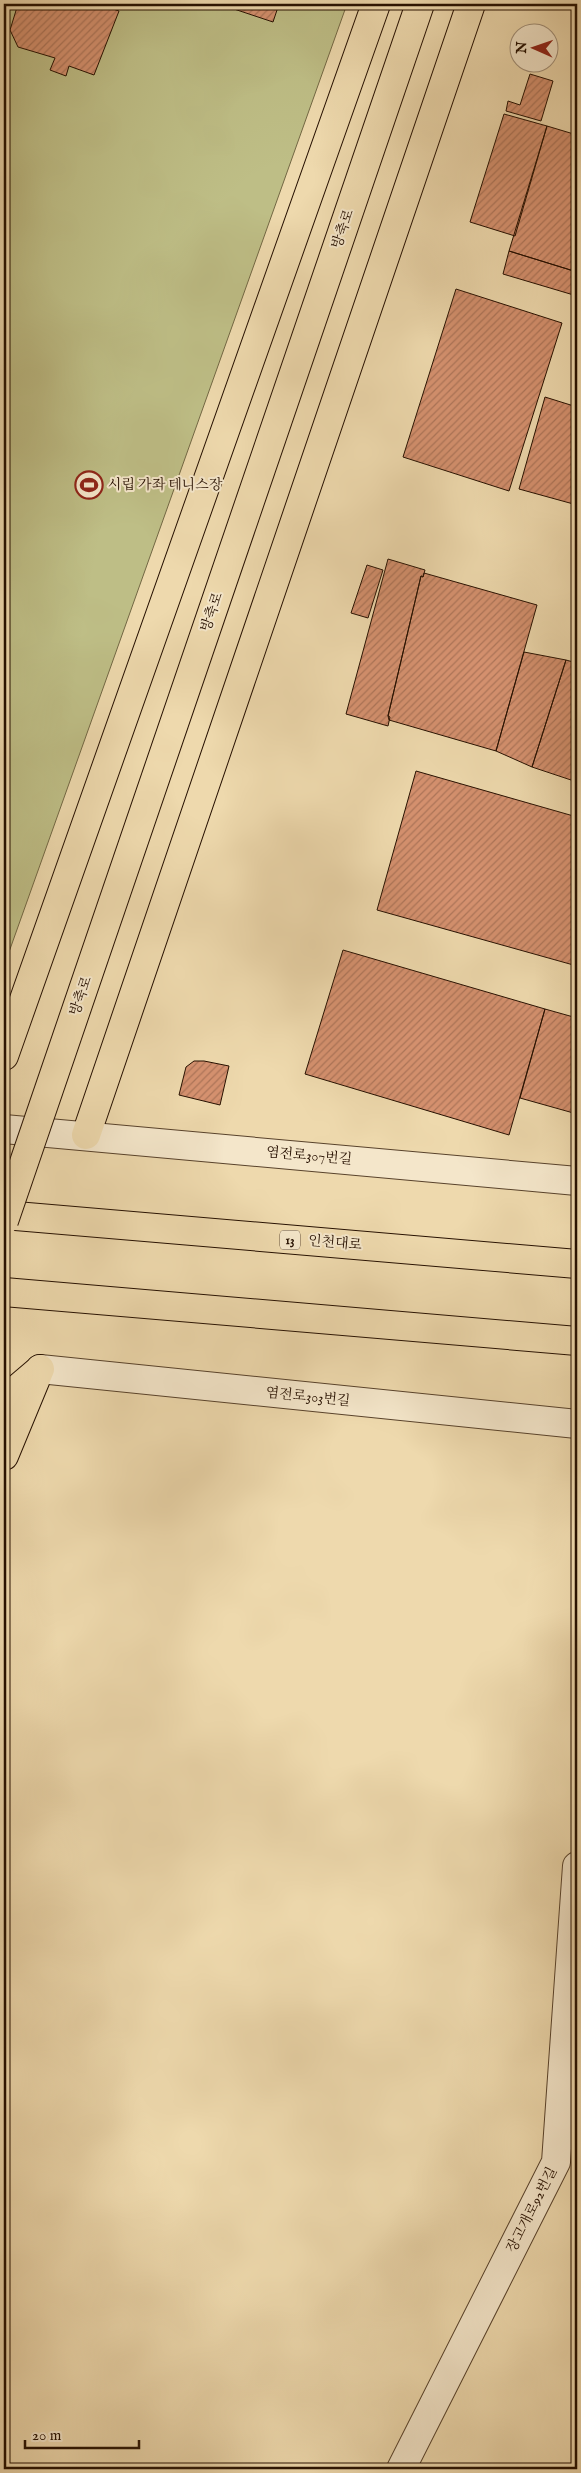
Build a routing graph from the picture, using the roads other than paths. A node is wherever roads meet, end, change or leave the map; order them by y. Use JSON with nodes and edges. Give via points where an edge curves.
{"nodes":[{"id":1,"x":376,"y":4,"type":"edge"},
{"id":2,"x":420,"y":4,"type":"edge"},
{"id":3,"x":472,"y":4,"type":"edge"},
{"id":4,"x":4,"y":1056,"type":"edge"},
{"id":5,"x":4,"y":1129,"type":"edge"},
{"id":6,"x":86,"y":1135,"type":"junction"},
{"id":7,"x":577,"y":1181,"type":"edge"},
{"id":8,"x":4,"y":1215,"type":"edge"},
{"id":9,"x":4,"y":1221,"type":"edge"},
{"id":10,"x":577,"y":1264,"type":"edge"},
{"id":11,"x":4,"y":1292,"type":"edge"},
{"id":12,"x":577,"y":1341,"type":"edge"},
{"id":13,"x":40,"y":1369,"type":"junction"},
{"id":14,"x":4,"y":1400,"type":"edge"},
{"id":15,"x":577,"y":1424,"type":"edge"},
{"id":16,"x":4,"y":1456,"type":"edge"},
{"id":17,"x":577,"y":1866,"type":"edge"},
{"id":18,"x":567,"y":2163,"type":"edge"},
{"id":19,"x":400,"y":2469,"type":"edge"}],
"edges":[{"from":1,"to":4,"type":"main road"},
{"from":2,"to":9,"type":"main road","name":"방축로","bridge":true},
{"from":3,"to":6,"type":"main road"},
{"from":5,"to":6,"type":"street","name":"염전로307번길"},
{"from":6,"to":7,"type":"street","name":"염전로307번길"},
{"from":8,"to":10,"type":"main road","name":"인천대로","number":"13"},
{"from":11,"to":12,"type":"main road"},
{"from":13,"to":14,"type":"main road"},
{"from":13,"to":15,"type":"street","name":"염전로303번길"},
{"from":13,"to":16,"type":"main road"},
{"from":17,"to":18,"type":"street","name":"장고개로92번길"},
{"from":18,"to":19,"type":"street","name":"장고개로92번길"}]}
